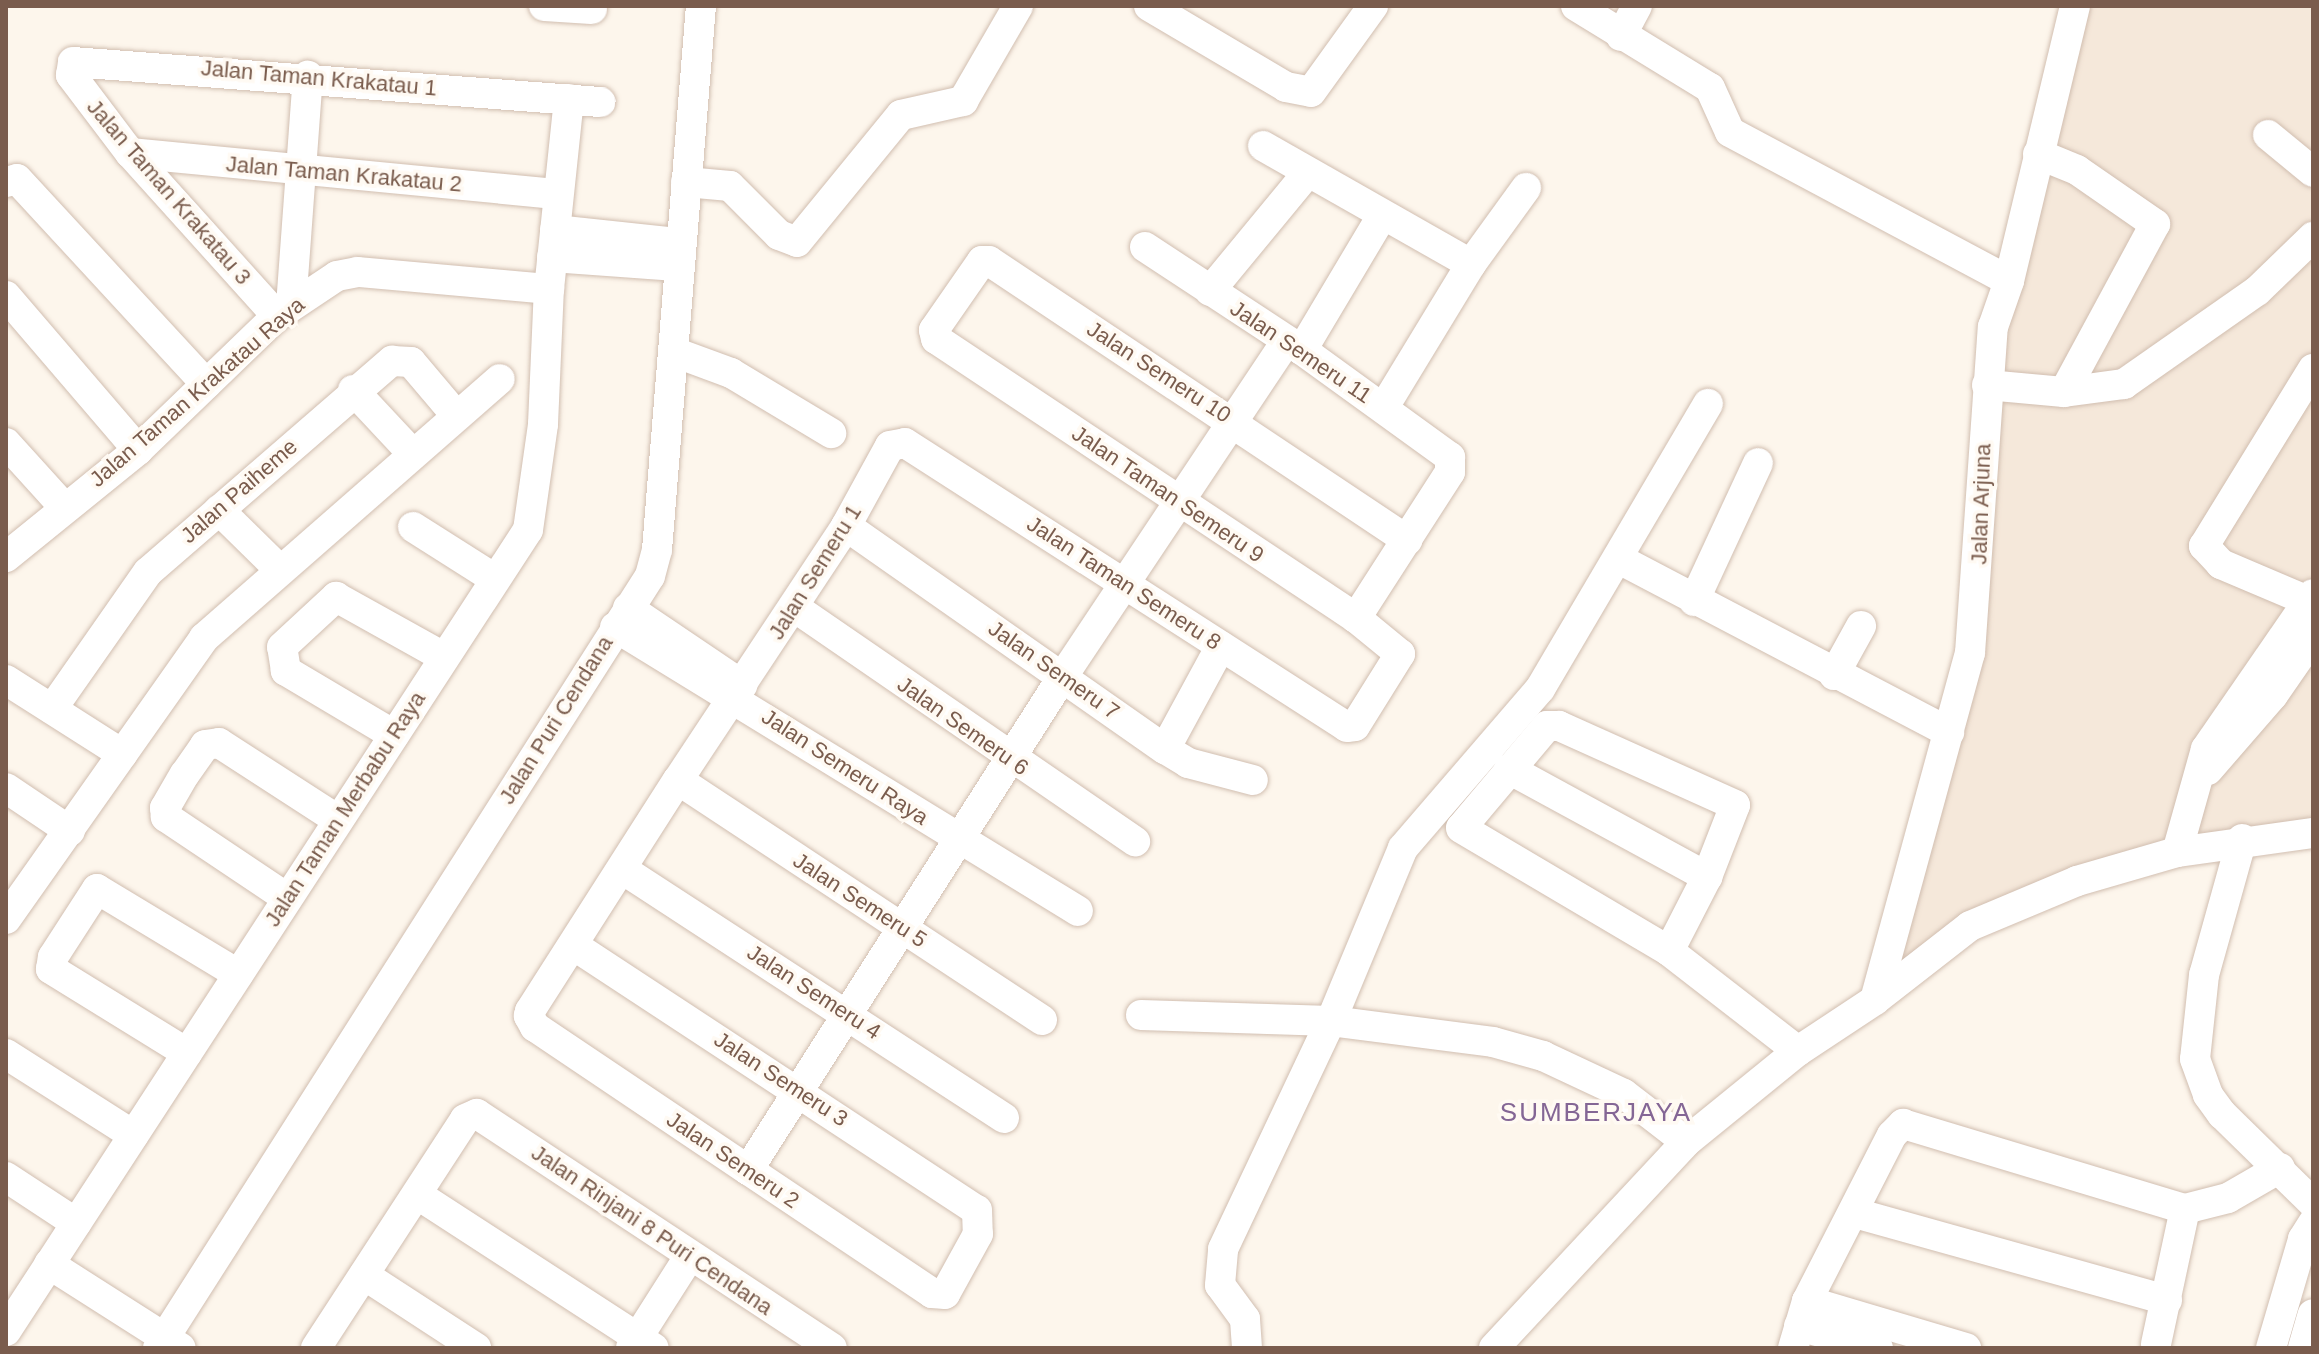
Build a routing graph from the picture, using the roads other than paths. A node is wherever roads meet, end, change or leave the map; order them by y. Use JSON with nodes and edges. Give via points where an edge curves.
{"nodes":[{"id":1,"x":701,"y":6,"type":"edge"},
{"id":2,"x":1018,"y":6,"type":"edge"},
{"id":3,"x":1149,"y":6,"type":"edge"},
{"id":4,"x":1373,"y":6,"type":"edge"},
{"id":5,"x":1576,"y":6,"type":"edge"},
{"id":6,"x":1637,"y":6,"type":"edge"},
{"id":7,"x":2075,"y":6,"type":"edge"},
{"id":8,"x":1621,"y":36,"type":"junction"},
{"id":9,"x":70,"y":64,"type":"joint"},
{"id":10,"x":308,"y":76,"type":"junction"},
{"id":11,"x":569,"y":99,"type":"junction"},
{"id":12,"x":600,"y":102,"type":"dead end"},
{"id":13,"x":2268,"y":135,"type":"dead end"},
{"id":14,"x":1263,"y":146,"type":"dead end"},
{"id":15,"x":130,"y":153,"type":"junction"},
{"id":16,"x":2038,"y":154,"type":"junction"},
{"id":17,"x":302,"y":170,"type":"junction"},
{"id":18,"x":1308,"y":172,"type":"junction"},
{"id":19,"x":2313,"y":172,"type":"edge"},
{"id":20,"x":6,"y":182,"type":"edge"},
{"id":21,"x":686,"y":182,"type":"junction"},
{"id":22,"x":1526,"y":188,"type":"dead end"},
{"id":23,"x":558,"y":194,"type":"junction"},
{"id":24,"x":1382,"y":216,"type":"junction"},
{"id":25,"x":2313,"y":237,"type":"edge"},
{"id":26,"x":554,"y":243,"type":"junction"},
{"id":27,"x":1145,"y":247,"type":"dead end"},
{"id":28,"x":678,"y":255,"type":"junction"},
{"id":29,"x":1471,"y":264,"type":"junction"},
{"id":30,"x":2009,"y":281,"type":"junction"},
{"id":31,"x":549,"y":289,"type":"junction"},
{"id":32,"x":1210,"y":291,"type":"junction"},
{"id":33,"x":6,"y":296,"type":"edge"},
{"id":34,"x":284,"y":311,"type":"junction"},
{"id":35,"x":933,"y":335,"type":"joint"},
{"id":36,"x":1294,"y":346,"type":"junction"},
{"id":37,"x":674,"y":352,"type":"junction"},
{"id":38,"x":2313,"y":369,"type":"edge"},
{"id":39,"x":500,"y":379,"type":"dead end"},
{"id":40,"x":206,"y":384,"type":"junction"},
{"id":41,"x":1987,"y":385,"type":"junction"},
{"id":42,"x":353,"y":390,"type":"junction"},
{"id":43,"x":2064,"y":392,"type":"junction"},
{"id":44,"x":1708,"y":404,"type":"dead end"},
{"id":45,"x":1384,"y":407,"type":"junction"},
{"id":46,"x":455,"y":414,"type":"junction"},
{"id":47,"x":1231,"y":418,"type":"junction"},
{"id":48,"x":831,"y":433,"type":"dead end"},
{"id":49,"x":896,"y":441,"type":"joint"},
{"id":50,"x":6,"y":443,"type":"edge"},
{"id":51,"x":138,"y":450,"type":"junction"},
{"id":52,"x":411,"y":452,"type":"junction"},
{"id":53,"x":1758,"y":463,"type":"dead end"},
{"id":54,"x":1178,"y":501,"type":"junction"},
{"id":55,"x":64,"y":507,"type":"junction"},
{"id":56,"x":219,"y":510,"type":"junction"},
{"id":57,"x":846,"y":526,"type":"junction"},
{"id":58,"x":413,"y":527,"type":"dead end"},
{"id":59,"x":1407,"y":540,"type":"junction"},
{"id":60,"x":6,"y":557,"type":"edge"},
{"id":61,"x":1619,"y":559,"type":"junction"},
{"id":62,"x":278,"y":568,"type":"junction"},
{"id":63,"x":495,"y":579,"type":"junction"},
{"id":64,"x":1126,"y":583,"type":"junction"},
{"id":65,"x":2310,"y":597,"type":"edge"},
{"id":66,"x":1694,"y":601,"type":"junction"},
{"id":67,"x":794,"y":607,"type":"junction"},
{"id":68,"x":621,"y":618,"type":"junction"},
{"id":69,"x":1356,"y":618,"type":"junction"},
{"id":70,"x":1861,"y":626,"type":"dead end"},
{"id":71,"x":2313,"y":637,"type":"edge"},
{"id":72,"x":1221,"y":646,"type":"junction"},
{"id":73,"x":444,"y":657,"type":"junction"},
{"id":74,"x":1834,"y":675,"type":"junction"},
{"id":75,"x":1063,"y":676,"type":"junction"},
{"id":76,"x":6,"y":680,"type":"edge"},
{"id":77,"x":741,"y":698,"type":"junction"},
{"id":78,"x":52,"y":709,"type":"junction"},
{"id":79,"x":1351,"y":728,"type":"joint"},
{"id":80,"x":1949,"y":732,"type":"junction"},
{"id":81,"x":394,"y":735,"type":"junction"},
{"id":82,"x":1165,"y":749,"type":"junction"},
{"id":83,"x":122,"y":754,"type":"junction"},
{"id":84,"x":1011,"y":760,"type":"junction"},
{"id":85,"x":1509,"y":769,"type":"junction"},
{"id":86,"x":678,"y":780,"type":"junction"},
{"id":87,"x":1253,"y":780,"type":"dead end"},
{"id":88,"x":2193,"y":781,"type":"junction"},
{"id":89,"x":6,"y":788,"type":"edge"},
{"id":90,"x":338,"y":820,"type":"junction"},
{"id":91,"x":70,"y":831,"type":"junction"},
{"id":92,"x":2313,"y":833,"type":"edge"},
{"id":93,"x":2242,"y":839,"type":"junction"},
{"id":94,"x":960,"y":841,"type":"junction"},
{"id":95,"x":1135,"y":841,"type":"dead end"},
{"id":96,"x":2177,"y":852,"type":"junction"},
{"id":97,"x":622,"y":869,"type":"junction"},
{"id":98,"x":1707,"y":877,"type":"junction"},
{"id":99,"x":287,"y":898,"type":"junction"},
{"id":100,"x":10,"y":905,"type":"edge"},
{"id":101,"x":1078,"y":911,"type":"dead end"},
{"id":102,"x":903,"y":928,"type":"junction"},
{"id":103,"x":573,"y":945,"type":"junction"},
{"id":104,"x":1669,"y":951,"type":"junction"},
{"id":105,"x":238,"y":974,"type":"junction"},
{"id":106,"x":1875,"y":1000,"type":"junction"},
{"id":107,"x":849,"y":1013,"type":"junction"},
{"id":108,"x":1141,"y":1015,"type":"dead end"},
{"id":109,"x":1042,"y":1020,"type":"dead end"},
{"id":110,"x":1331,"y":1021,"type":"junction"},
{"id":111,"x":1798,"y":1051,"type":"junction"},
{"id":112,"x":187,"y":1053,"type":"junction"},
{"id":113,"x":6,"y":1054,"type":"edge"},
{"id":114,"x":799,"y":1090,"type":"junction"},
{"id":115,"x":1004,"y":1118,"type":"dead end"},
{"id":116,"x":133,"y":1135,"type":"junction"},
{"id":117,"x":1686,"y":1142,"type":"junction"},
{"id":118,"x":2280,"y":1168,"type":"junction"},
{"id":119,"x":748,"y":1170,"type":"junction"},
{"id":120,"x":6,"y":1177,"type":"edge"},
{"id":121,"x":418,"y":1195,"type":"junction"},
{"id":122,"x":2313,"y":1203,"type":"edge"},
{"id":123,"x":2185,"y":1209,"type":"junction"},
{"id":124,"x":1855,"y":1213,"type":"junction"},
{"id":125,"x":981,"y":1221,"type":"joint"},
{"id":126,"x":76,"y":1223,"type":"junction"},
{"id":127,"x":2313,"y":1223,"type":"edge"},
{"id":128,"x":689,"y":1257,"type":"junction"},
{"id":129,"x":49,"y":1264,"type":"junction"},
{"id":130,"x":364,"y":1275,"type":"junction"},
{"id":131,"x":2167,"y":1300,"type":"junction"},
{"id":132,"x":11,"y":1313,"type":"edge"},
{"id":133,"x":2313,"y":1314,"type":"edge"},
{"id":134,"x":1800,"y":1325,"type":"edge"},
{"id":135,"x":641,"y":1344,"type":"edge"},
{"id":136,"x":2156,"y":1344,"type":"dead end"},
{"id":137,"x":168,"y":1345,"type":"edge"},
{"id":138,"x":316,"y":1348,"type":"edge"},
{"id":139,"x":476,"y":1348,"type":"edge"},
{"id":140,"x":832,"y":1348,"type":"edge"},
{"id":141,"x":1247,"y":1348,"type":"edge"},
{"id":142,"x":1494,"y":1348,"type":"edge"},
{"id":143,"x":1878,"y":1348,"type":"edge"},
{"id":144,"x":1966,"y":1348,"type":"edge"},
{"id":145,"x":2271,"y":1348,"type":"edge"},
{"id":146,"x":2303,"y":1348,"type":"edge"}],
"edges":[{"from":1,"to":21,"type":"street","name":"Jalan Puri Cendana"},
{"from":2,"to":21,"type":"street","via":[[963,101],[901,115],[797,242],[779,235],[730,186]]},
{"from":3,"to":4,"type":"street","via":[[1286,87],[1311,92]]},
{"from":5,"to":8,"type":"street"},
{"from":6,"to":8,"type":"street"},
{"from":7,"to":16,"type":"street","name":"Jalan Arjuna"},
{"from":8,"to":30,"type":"street","via":[[1710,88],[1730,132]]},
{"from":9,"to":10,"type":"street","name":"Jalan Taman Krakatau 1","via":[[79,59]]},
{"from":9,"to":15,"type":"street","name":"Jalan Taman Krakatau 3","via":[[71,75]]},
{"from":10,"to":11,"type":"street","name":"Jalan Taman Krakatau 1"},
{"from":10,"to":17,"type":"street"},
{"from":11,"to":12,"type":"street","name":"Jalan Taman Krakatau 1"},
{"from":11,"to":23,"type":"street"},
{"from":13,"to":19,"type":"street"},
{"from":14,"to":18,"type":"street"},
{"from":15,"to":17,"type":"street","name":"Jalan Taman Krakatau 2"},
{"from":15,"to":34,"type":"street","name":"Jalan Taman Krakatau 3"},
{"from":16,"to":30,"type":"street","name":"Jalan Arjuna"},
{"from":16,"to":43,"type":"street","via":[[2077,170],[2095,187],[2153,220],[2155,227]]},
{"from":17,"to":23,"type":"street","name":"Jalan Taman Krakatau 2"},
{"from":17,"to":34,"type":"street"},
{"from":18,"to":24,"type":"street"},
{"from":18,"to":32,"type":"street"},
{"from":20,"to":40,"type":"street","via":[[17,179]]},
{"from":21,"to":28,"type":"street","name":"Jalan Puri Cendana"},
{"from":22,"to":29,"type":"street"},
{"from":23,"to":26,"type":"street"},
{"from":24,"to":29,"type":"street"},
{"from":24,"to":36,"type":"street"},
{"from":25,"to":43,"type":"street","via":[[2257,291],[2137,378],[2112,388]]},
{"from":26,"to":28,"type":"street"},
{"from":26,"to":31,"type":"street","name":"Jalan Taman Merbabu Raya"},
{"from":27,"to":32,"type":"street","name":"Jalan Semeru 11"},
{"from":28,"to":37,"type":"street","name":"Jalan Puri Cendana"},
{"from":29,"to":45,"type":"street"},
{"from":30,"to":41,"type":"street","name":"Jalan Arjuna","via":[[1993,327]]},
{"from":31,"to":34,"type":"street","name":"Jalan Taman Krakatau Raya","via":[[358,272],[326,282]]},
{"from":31,"to":63,"type":"street","name":"Jalan Taman Merbabu Raya","via":[[543,424],[531,516],[528,530]]},
{"from":32,"to":36,"type":"street","name":"Jalan Semeru 11"},
{"from":33,"to":51,"type":"street"},
{"from":34,"to":40,"type":"street","name":"Jalan Taman Krakatau Raya"},
{"from":35,"to":47,"type":"street","name":"Jalan Semeru 10","via":[[987,260]]},
{"from":35,"to":54,"type":"street","name":"Jalan Taman Semeru 9"},
{"from":36,"to":45,"type":"street","name":"Jalan Semeru 11"},
{"from":36,"to":47,"type":"street"},
{"from":37,"to":48,"type":"street","via":[[731,373]]},
{"from":37,"to":68,"type":"street","name":"Jalan Puri Cendana","via":[[657,550],[650,576]]},
{"from":38,"to":65,"type":"street","via":[[2204,546],[2221,564]]},
{"from":39,"to":46,"type":"street"},
{"from":40,"to":51,"type":"street","name":"Jalan Taman Krakatau Raya"},
{"from":41,"to":43,"type":"street"},
{"from":41,"to":80,"type":"street","name":"Jalan Arjuna","via":[[1977,602]]},
{"from":42,"to":46,"type":"street","name":"Jalan Paiheme","via":[[392,361],[406,360]]},
{"from":42,"to":52,"type":"street"},
{"from":42,"to":56,"type":"street","name":"Jalan Paiheme"},
{"from":44,"to":61,"type":"street"},
{"from":45,"to":59,"type":"street","name":"Jalan Semeru 11","via":[[1452,461]]},
{"from":46,"to":52,"type":"street"},
{"from":47,"to":54,"type":"street"},
{"from":47,"to":59,"type":"street","name":"Jalan Semeru 10"},
{"from":49,"to":57,"type":"street","name":"Jalan Semeru 1"},
{"from":49,"to":64,"type":"street","name":"Jalan Taman Semeru 8"},
{"from":50,"to":55,"type":"street"},
{"from":51,"to":55,"type":"street","name":"Jalan Taman Krakatau Raya"},
{"from":52,"to":62,"type":"street"},
{"from":53,"to":66,"type":"street"},
{"from":54,"to":64,"type":"street"},
{"from":54,"to":69,"type":"street","name":"Jalan Taman Semeru 9"},
{"from":55,"to":60,"type":"street","name":"Jalan Taman Krakatau Raya"},
{"from":56,"to":62,"type":"street"},
{"from":56,"to":78,"type":"street","name":"Jalan Paiheme","via":[[137,584]]},
{"from":57,"to":67,"type":"street","name":"Jalan Semeru 1"},
{"from":57,"to":75,"type":"street","name":"Jalan Semeru 7"},
{"from":58,"to":63,"type":"street"},
{"from":59,"to":69,"type":"street"},
{"from":61,"to":66,"type":"street"},
{"from":61,"to":110,"type":"street","via":[[1540,689],[1403,848]]},
{"from":62,"to":83,"type":"street","via":[[204,638]]},
{"from":63,"to":73,"type":"street","name":"Jalan Taman Merbabu Raya"},
{"from":64,"to":72,"type":"street","name":"Jalan Taman Semeru 8"},
{"from":64,"to":75,"type":"street"},
{"from":65,"to":88,"type":"street","via":[[2206,749]]},
{"from":66,"to":74,"type":"street"},
{"from":67,"to":77,"type":"street","name":"Jalan Semeru 1"},
{"from":67,"to":84,"type":"street","name":"Jalan Semeru 6"},
{"from":68,"to":77,"type":"street","name":"Jalan Semeru Raya"},
{"from":68,"to":137,"type":"street","name":"Jalan Puri Cendana"},
{"from":69,"to":79,"type":"street","name":"Jalan Taman Semeru 9","via":[[1400,654]]},
{"from":70,"to":74,"type":"street"},
{"from":71,"to":88,"type":"street","via":[[2221,760]]},
{"from":72,"to":79,"type":"street","name":"Jalan Taman Semeru 8"},
{"from":72,"to":82,"type":"street"},
{"from":73,"to":81,"type":"street","name":"Jalan Taman Merbabu Raya"},
{"from":73,"to":81,"type":"street","via":[[339,597],[329,599],[280,650],[284,669]]},
{"from":74,"to":80,"type":"street"},
{"from":75,"to":82,"type":"street","name":"Jalan Semeru 7"},
{"from":75,"to":84,"type":"street"},
{"from":76,"to":78,"type":"street"},
{"from":77,"to":86,"type":"street","name":"Jalan Semeru 1"},
{"from":77,"to":94,"type":"street","name":"Jalan Semeru Raya"},
{"from":78,"to":83,"type":"street"},
{"from":80,"to":106,"type":"street","name":"Jalan Arjuna"},
{"from":81,"to":90,"type":"street","name":"Jalan Taman Merbabu Raya"},
{"from":82,"to":87,"type":"street","name":"Jalan Semeru 7","via":[[1188,763]]},
{"from":83,"to":91,"type":"street"},
{"from":84,"to":94,"type":"street"},
{"from":84,"to":95,"type":"street","name":"Jalan Semeru 6"},
{"from":85,"to":98,"type":"street"},
{"from":85,"to":98,"type":"street","via":[[1543,728],[1553,725],[1730,799],[1736,813]]},
{"from":85,"to":104,"type":"street","via":[[1461,828]]},
{"from":86,"to":97,"type":"street","name":"Jalan Semeru 2"},
{"from":86,"to":102,"type":"street","name":"Jalan Semeru 5"},
{"from":88,"to":96,"type":"street"},
{"from":89,"to":91,"type":"street"},
{"from":90,"to":99,"type":"street","name":"Jalan Taman Merbabu Raya"},
{"from":90,"to":99,"type":"street","via":[[219,743],[205,745],[185,774],[165,808],[166,817]]},
{"from":91,"to":100,"type":"street"},
{"from":92,"to":93,"type":"street"},
{"from":93,"to":96,"type":"street"},
{"from":93,"to":118,"type":"street","via":[[2204,975],[2195,1059],[2208,1095],[2222,1114]]},
{"from":94,"to":101,"type":"street","name":"Jalan Semeru Raya"},
{"from":94,"to":102,"type":"street"},
{"from":96,"to":106,"type":"street","via":[[2077,881],[1970,926]]},
{"from":97,"to":103,"type":"street","name":"Jalan Semeru 2"},
{"from":97,"to":107,"type":"street","name":"Jalan Semeru 4"},
{"from":98,"to":104,"type":"street"},
{"from":99,"to":105,"type":"street","name":"Jalan Taman Merbabu Raya"},
{"from":102,"to":107,"type":"street"},
{"from":102,"to":109,"type":"street","name":"Jalan Semeru 5"},
{"from":103,"to":114,"type":"street","name":"Jalan Semeru 3"},
{"from":103,"to":119,"type":"street","name":"Jalan Semeru 2","via":[[530,1011],[532,1024]]},
{"from":104,"to":111,"type":"street"},
{"from":105,"to":112,"type":"street","name":"Jalan Taman Merbabu Raya"},
{"from":105,"to":112,"type":"street","via":[[97,889],[53,957],[51,969]]},
{"from":106,"to":111,"type":"street"},
{"from":107,"to":114,"type":"street"},
{"from":107,"to":115,"type":"street","name":"Jalan Semeru 4"},
{"from":108,"to":110,"type":"street"},
{"from":110,"to":117,"type":"street","via":[[1493,1042],[1543,1056],[1624,1094]]},
{"from":110,"to":141,"type":"street","via":[[1223,1249],[1220,1285],[1245,1319]]},
{"from":111,"to":117,"type":"street"},
{"from":112,"to":116,"type":"street","name":"Jalan Taman Merbabu Raya"},
{"from":113,"to":116,"type":"street"},
{"from":114,"to":119,"type":"street"},
{"from":114,"to":125,"type":"street","name":"Jalan Semeru 3","via":[[977,1210]]},
{"from":116,"to":126,"type":"street","name":"Jalan Taman Merbabu Raya"},
{"from":117,"to":142,"type":"street"},
{"from":118,"to":122,"type":"street"},
{"from":118,"to":123,"type":"street","via":[[2228,1198]]},
{"from":119,"to":125,"type":"street","name":"Jalan Semeru 2","via":[[932,1293],[948,1292]]},
{"from":120,"to":126,"type":"street"},
{"from":121,"to":128,"type":"street","name":"Jalan Rinjani 8 Puri Cendana","via":[[472,1114],[481,1115]]},
{"from":121,"to":130,"type":"street"},
{"from":121,"to":135,"type":"street"},
{"from":123,"to":124,"type":"street","via":[[1903,1124],[1895,1129]]},
{"from":123,"to":131,"type":"street"},
{"from":124,"to":131,"type":"street"},
{"from":124,"to":134,"type":"street"},
{"from":126,"to":129,"type":"street","name":"Jalan Taman Merbabu Raya"},
{"from":127,"to":145,"type":"street","via":[[2303,1239]]},
{"from":128,"to":135,"type":"street"},
{"from":128,"to":140,"type":"street","name":"Jalan Rinjani 8 Puri Cendana"},
{"from":129,"to":132,"type":"street","name":"Jalan Taman Merbabu Raya"},
{"from":129,"to":137,"type":"street"},
{"from":130,"to":138,"type":"street"},
{"from":130,"to":139,"type":"street"},
{"from":131,"to":136,"type":"street"},
{"from":133,"to":146,"type":"street"},
{"from":134,"to":143,"type":"street"},
{"from":134,"to":144,"type":"street"}]}
